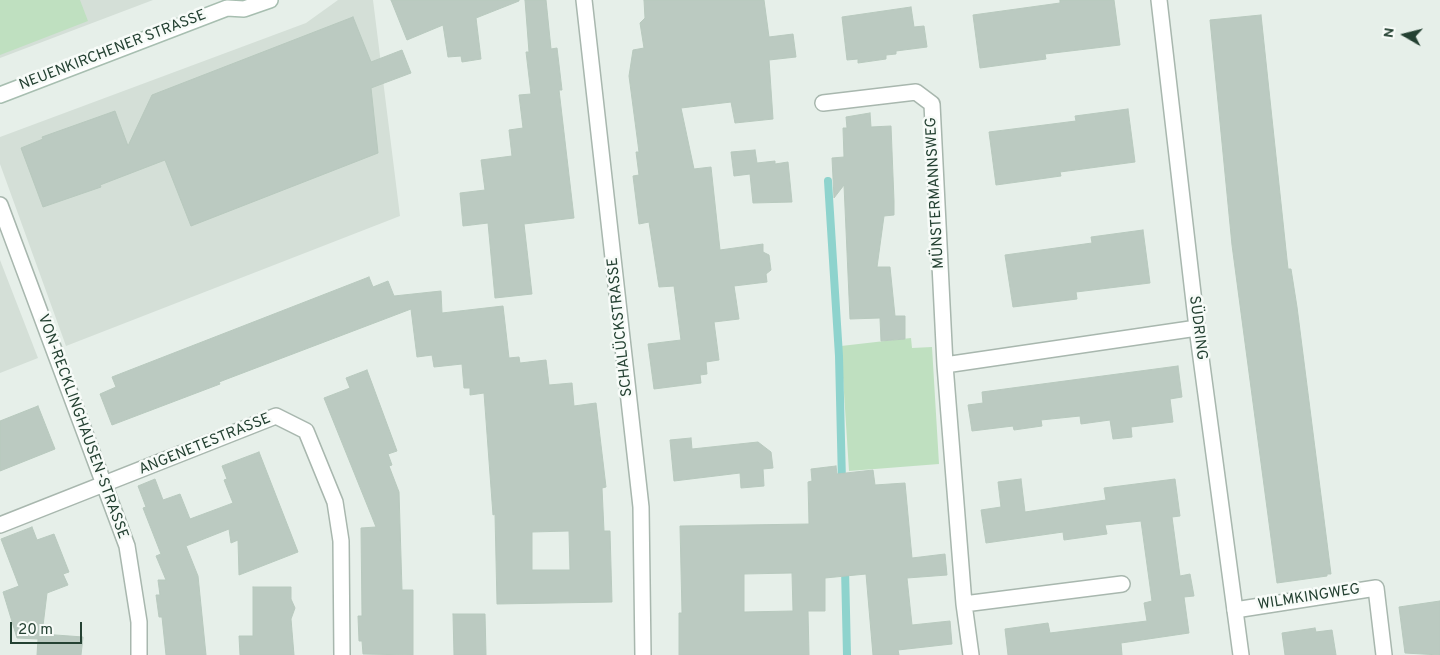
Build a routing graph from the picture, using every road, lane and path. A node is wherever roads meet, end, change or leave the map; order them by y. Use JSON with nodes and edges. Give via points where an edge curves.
{"nodes":[{"id":1,"x":270,"y":0,"type":"edge"},
{"id":2,"x":584,"y":0,"type":"edge"},
{"id":3,"x":1159,"y":0,"type":"edge"},
{"id":4,"x":230,"y":4,"type":"edge"},
{"id":5,"x":0,"y":95,"type":"edge"},
{"id":6,"x":823,"y":103,"type":"dead end"},
{"id":7,"x":0,"y":205,"type":"edge"},
{"id":8,"x":1197,"y":328,"type":"junction"},
{"id":9,"x":945,"y":365,"type":"junction"},
{"id":10,"x":104,"y":485,"type":"junction"},
{"id":11,"x":0,"y":525,"type":"edge"},
{"id":12,"x":1122,"y":584,"type":"dead end"},
{"id":13,"x":964,"y":604,"type":"junction"},
{"id":14,"x":1235,"y":610,"type":"junction"},
{"id":15,"x":139,"y":655,"type":"edge"},
{"id":16,"x":342,"y":655,"type":"edge"},
{"id":17,"x":643,"y":655,"type":"edge"},
{"id":18,"x":971,"y":655,"type":"edge"},
{"id":19,"x":1241,"y":655,"type":"edge"},
{"id":20,"x":1384,"y":655,"type":"edge"}],
"edges":[{"from":1,"to":4,"type":"street","name":"NEUENKIRCHENER STRASSE","via":[[244,9]]},
{"from":2,"to":17,"type":"street","name":"SCHALÜCKSTRASSE","via":[[641,507]]},
{"from":3,"to":8,"type":"street","name":"SÜDRING"},
{"from":4,"to":5,"type":"street","name":"NEUENKIRCHENER STRASSE"},
{"from":6,"to":9,"type":"street","name":"MÜNSTERMANNSWEG","via":[[916,92],[932,104]]},
{"from":7,"to":10,"type":"street","name":"VON-RECKLINGHAUSEN-STRASSE"},
{"from":8,"to":9,"type":"street"},
{"from":8,"to":14,"type":"street","name":"SÜDRING"},
{"from":9,"to":13,"type":"street","name":"MÜNSTERMANNSWEG"},
{"from":10,"to":11,"type":"street","name":"ANGENETESTRASSE"},
{"from":10,"to":15,"type":"street","name":"VON-RECKLINGHAUSEN-STRASSE","via":[[127,546],[139,622]]},
{"from":10,"to":16,"type":"street","name":"ANGENETESTRASSE","via":[[276,416],[306,431],[335,502],[341,541]]},
{"from":12,"to":13,"type":"street"},
{"from":13,"to":18,"type":"street","name":"MÜNSTERMANNSWEG"},
{"from":14,"to":19,"type":"street","name":"SÜDRING"},
{"from":14,"to":20,"type":"street","name":"WILMKINGWEG","via":[[1376,588]]}]}
